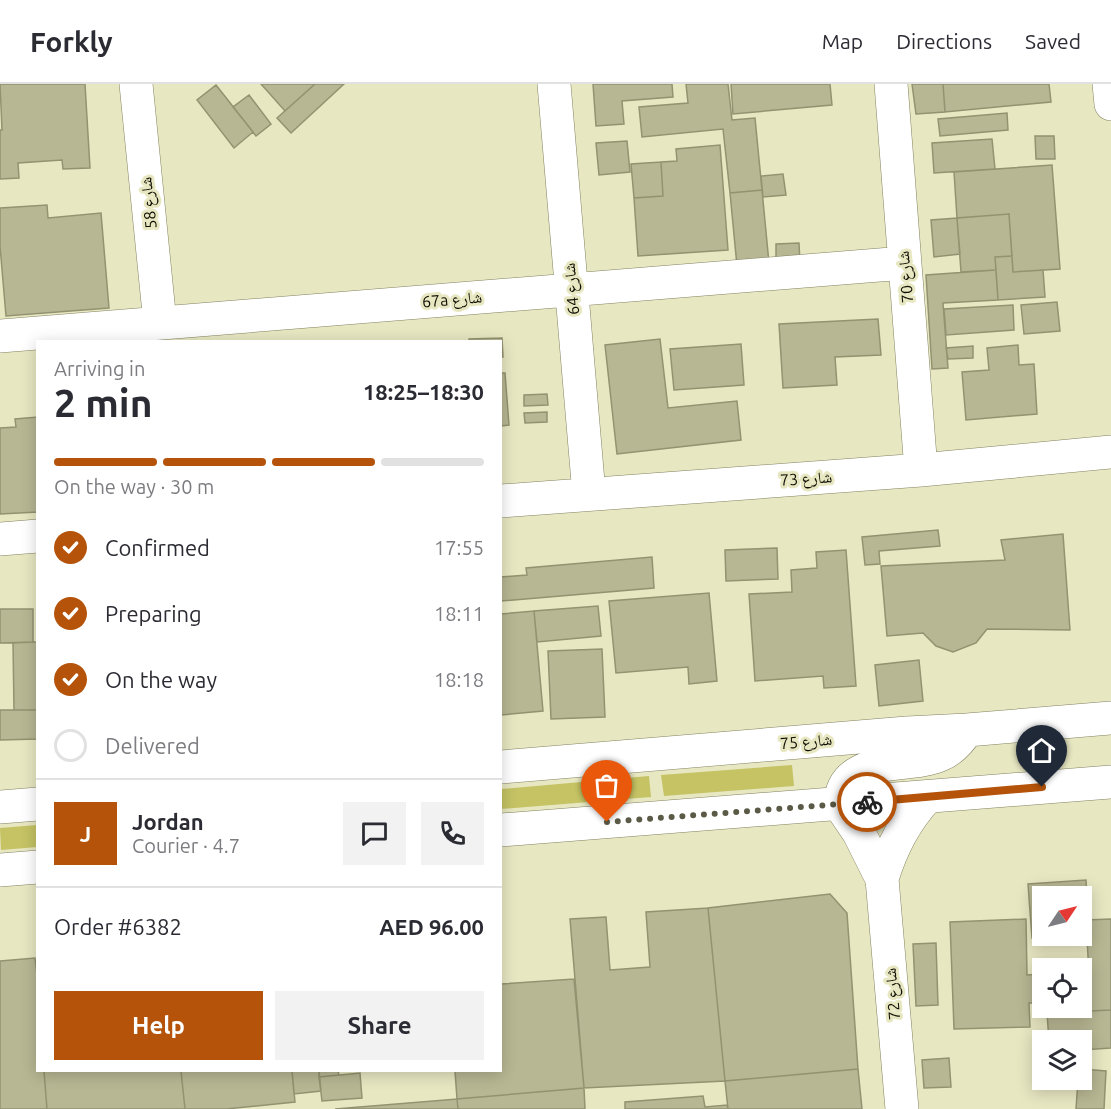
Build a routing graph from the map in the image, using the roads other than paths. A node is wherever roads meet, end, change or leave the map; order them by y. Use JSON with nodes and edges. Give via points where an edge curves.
{"nodes":[{"id":1,"x":136,"y":84,"type":"edge"},
{"id":2,"x":554,"y":84,"type":"edge"},
{"id":3,"x":891,"y":84,"type":"edge"},
{"id":4,"x":1109,"y":84,"type":"edge"},
{"id":5,"x":1111,"y":104,"type":"edge"},
{"id":6,"x":904,"y":263,"type":"junction"},
{"id":7,"x":571,"y":290,"type":"junction"},
{"id":8,"x":160,"y":323,"type":"junction"},
{"id":9,"x":0,"y":336,"type":"edge"},
{"id":10,"x":1111,"y":452,"type":"edge"},
{"id":11,"x":921,"y":470,"type":"junction"},
{"id":12,"x":589,"y":494,"type":"junction"},
{"id":13,"x":502,"y":501,"type":"edge"},
{"id":14,"x":36,"y":536,"type":"edge"},
{"id":15,"x":0,"y":539,"type":"edge"},
{"id":16,"x":1111,"y":718,"type":"edge"},
{"id":17,"x":967,"y":730,"type":"junction"},
{"id":18,"x":502,"y":767,"type":"edge"},
{"id":19,"x":1111,"y":782,"type":"edge"},
{"id":20,"x":927,"y":797,"type":"junction"},
{"id":21,"x":36,"y":804,"type":"edge"},
{"id":22,"x":840,"y":805,"type":"junction"},
{"id":23,"x":0,"y":807,"type":"edge"},
{"id":24,"x":502,"y":830,"type":"edge"},
{"id":25,"x":36,"y":867,"type":"edge"},
{"id":26,"x":0,"y":870,"type":"edge"},
{"id":27,"x":882,"y":879,"type":"junction"},
{"id":28,"x":902,"y":1109,"type":"edge"}],
"edges":[{"from":1,"to":8,"type":"street","name":"شارع 58"},
{"from":2,"to":7,"type":"street","name":"شارع 64"},
{"from":3,"to":6,"type":"street","name":"شارع 70"},
{"from":4,"to":5,"type":"street"},
{"from":6,"to":7,"type":"street","name":"67a شارع"},
{"from":6,"to":11,"type":"street","name":"شارع 70"},
{"from":7,"to":8,"type":"street","name":"67a شارع"},
{"from":7,"to":12,"type":"street","name":"شارع 64"},
{"from":8,"to":9,"type":"street","name":"67a شارع"},
{"from":10,"to":11,"type":"street","name":"شارع 73"},
{"from":11,"to":12,"type":"street","name":"شارع 73"},
{"from":12,"to":13,"type":"street","name":"شارع 73"},
{"from":14,"to":15,"type":"street"},
{"from":16,"to":17,"type":"street","name":"شارع 75"},
{"from":17,"to":18,"type":"street","name":"شارع 75"},
{"from":17,"to":22,"type":"street","via":[[952,749],[941,755],[876,766],[858,773],[844,786]]},
{"from":19,"to":20,"type":"street"},
{"from":20,"to":22,"type":"street"},
{"from":20,"to":27,"type":"street","name":"شارع 72","via":[[899,835]]},
{"from":21,"to":23,"type":"street"},
{"from":22,"to":24,"type":"street"},
{"from":22,"to":27,"type":"street","name":"شارع 72"},
{"from":25,"to":26,"type":"street"},
{"from":27,"to":28,"type":"street","name":"شارع 72"}]}
